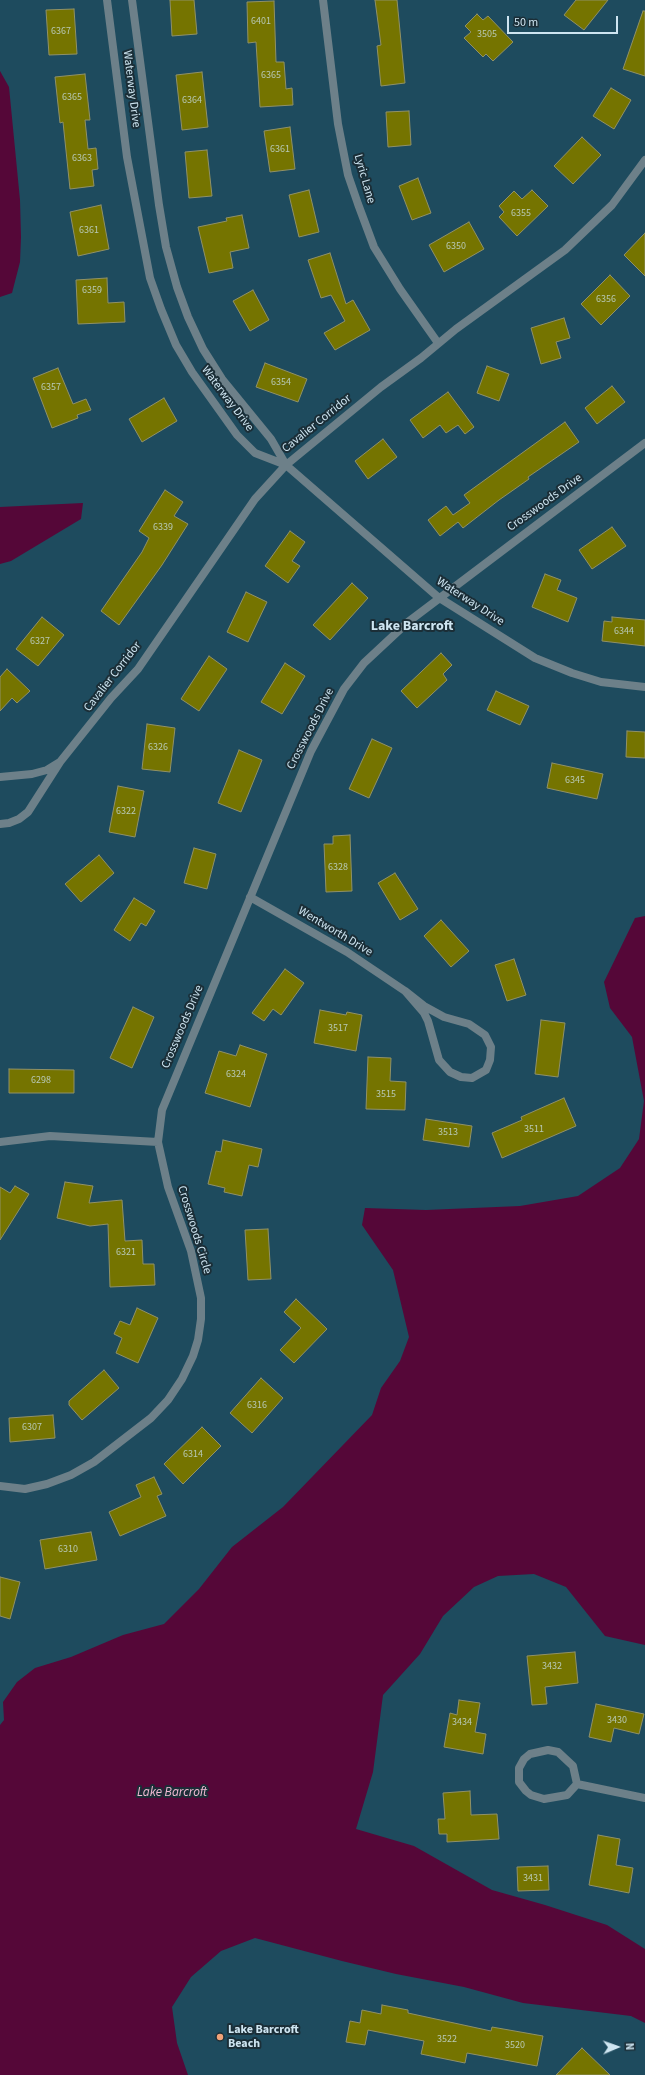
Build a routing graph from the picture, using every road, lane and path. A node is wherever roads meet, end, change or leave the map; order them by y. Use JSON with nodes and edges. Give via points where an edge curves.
{"nodes":[{"id":1,"x":107,"y":0,"type":"edge"},
{"id":2,"x":132,"y":0,"type":"edge"},
{"id":3,"x":323,"y":0,"type":"edge"},
{"id":4,"x":645,"y":160,"type":"edge"},
{"id":5,"x":438,"y":343,"type":"junction"},
{"id":6,"x":645,"y":443,"type":"edge"},
{"id":7,"x":286,"y":465,"type":"junction"},
{"id":8,"x":438,"y":597,"type":"junction"},
{"id":9,"x":645,"y":688,"type":"edge"},
{"id":10,"x":60,"y":762,"type":"junction"},
{"id":11,"x":0,"y":777,"type":"edge"},
{"id":12,"x":0,"y":824,"type":"edge"},
{"id":13,"x":250,"y":898,"type":"junction"},
{"id":14,"x":405,"y":990,"type":"junction"},
{"id":15,"x":0,"y":1142,"type":"edge"},
{"id":16,"x":158,"y":1142,"type":"junction"},
{"id":17,"x":0,"y":1486,"type":"edge"},
{"id":18,"x":577,"y":1784,"type":"junction"},
{"id":19,"x":645,"y":1798,"type":"edge"}],
"edges":[{"from":1,"to":7,"type":"street","name":"Waterway Drive","via":[[134,196],[150,278],[161,309],[176,345],[192,372],[237,435],[255,453]]},
{"from":2,"to":7,"type":"street","via":[[159,205],[166,248],[177,287],[203,349],[222,379],[271,439]]},
{"from":3,"to":5,"type":"street","name":"Lyric Lane","via":[[338,124],[348,176],[374,247]]},
{"from":4,"to":5,"type":"street","name":"Cavalier Corridor","via":[[626,187],[592,226],[565,250]]},
{"from":5,"to":7,"type":"street","name":"Cavalier Corridor"},
{"from":6,"to":8,"type":"street","name":"Crosswoods Drive"},
{"from":7,"to":8,"type":"street","name":"Waterway Drive"},
{"from":7,"to":10,"type":"street","name":"Cavalier Corridor","via":[[255,499],[138,669],[111,698]]},
{"from":8,"to":9,"type":"street","name":"Waterway Drive","via":[[535,658],[601,682]]},
{"from":8,"to":13,"type":"street","name":"Crosswoods Drive","via":[[381,646],[344,689],[311,750]]},
{"from":10,"to":11,"type":"street","name":"Cavalier Corridor","via":[[47,770],[32,774]]},
{"from":10,"to":12,"type":"street","name":"Cavalier Corridor","via":[[28,812],[19,820]]},
{"from":13,"to":14,"type":"street","name":"Wentworth Drive","via":[[347,952]]},
{"from":13,"to":16,"type":"street","name":"Crosswoods Drive","via":[[162,1110]]},
{"from":14,"to":14,"type":"street","name":"Wentworth Drive","via":[[424,1006],[444,1017],[469,1024],[485,1035],[491,1047],[486,1070],[477,1076],[467,1078],[450,1072],[442,1064],[428,1021],[418,1004]]},
{"from":15,"to":16,"type":"street","via":[[50,1136]]},
{"from":16,"to":17,"type":"street","name":"Crosswoods Circle","via":[[168,1187],[191,1252],[201,1298],[201,1319],[193,1356],[172,1395],[151,1418],[94,1462],[71,1475],[47,1484],[25,1489]]},
{"from":18,"to":18,"type":"street","via":[[573,1766],[558,1752],[548,1750],[530,1754],[519,1768],[522,1787],[530,1795],[538,1798],[551,1799],[568,1795]]},
{"from":18,"to":19,"type":"street"}]}
